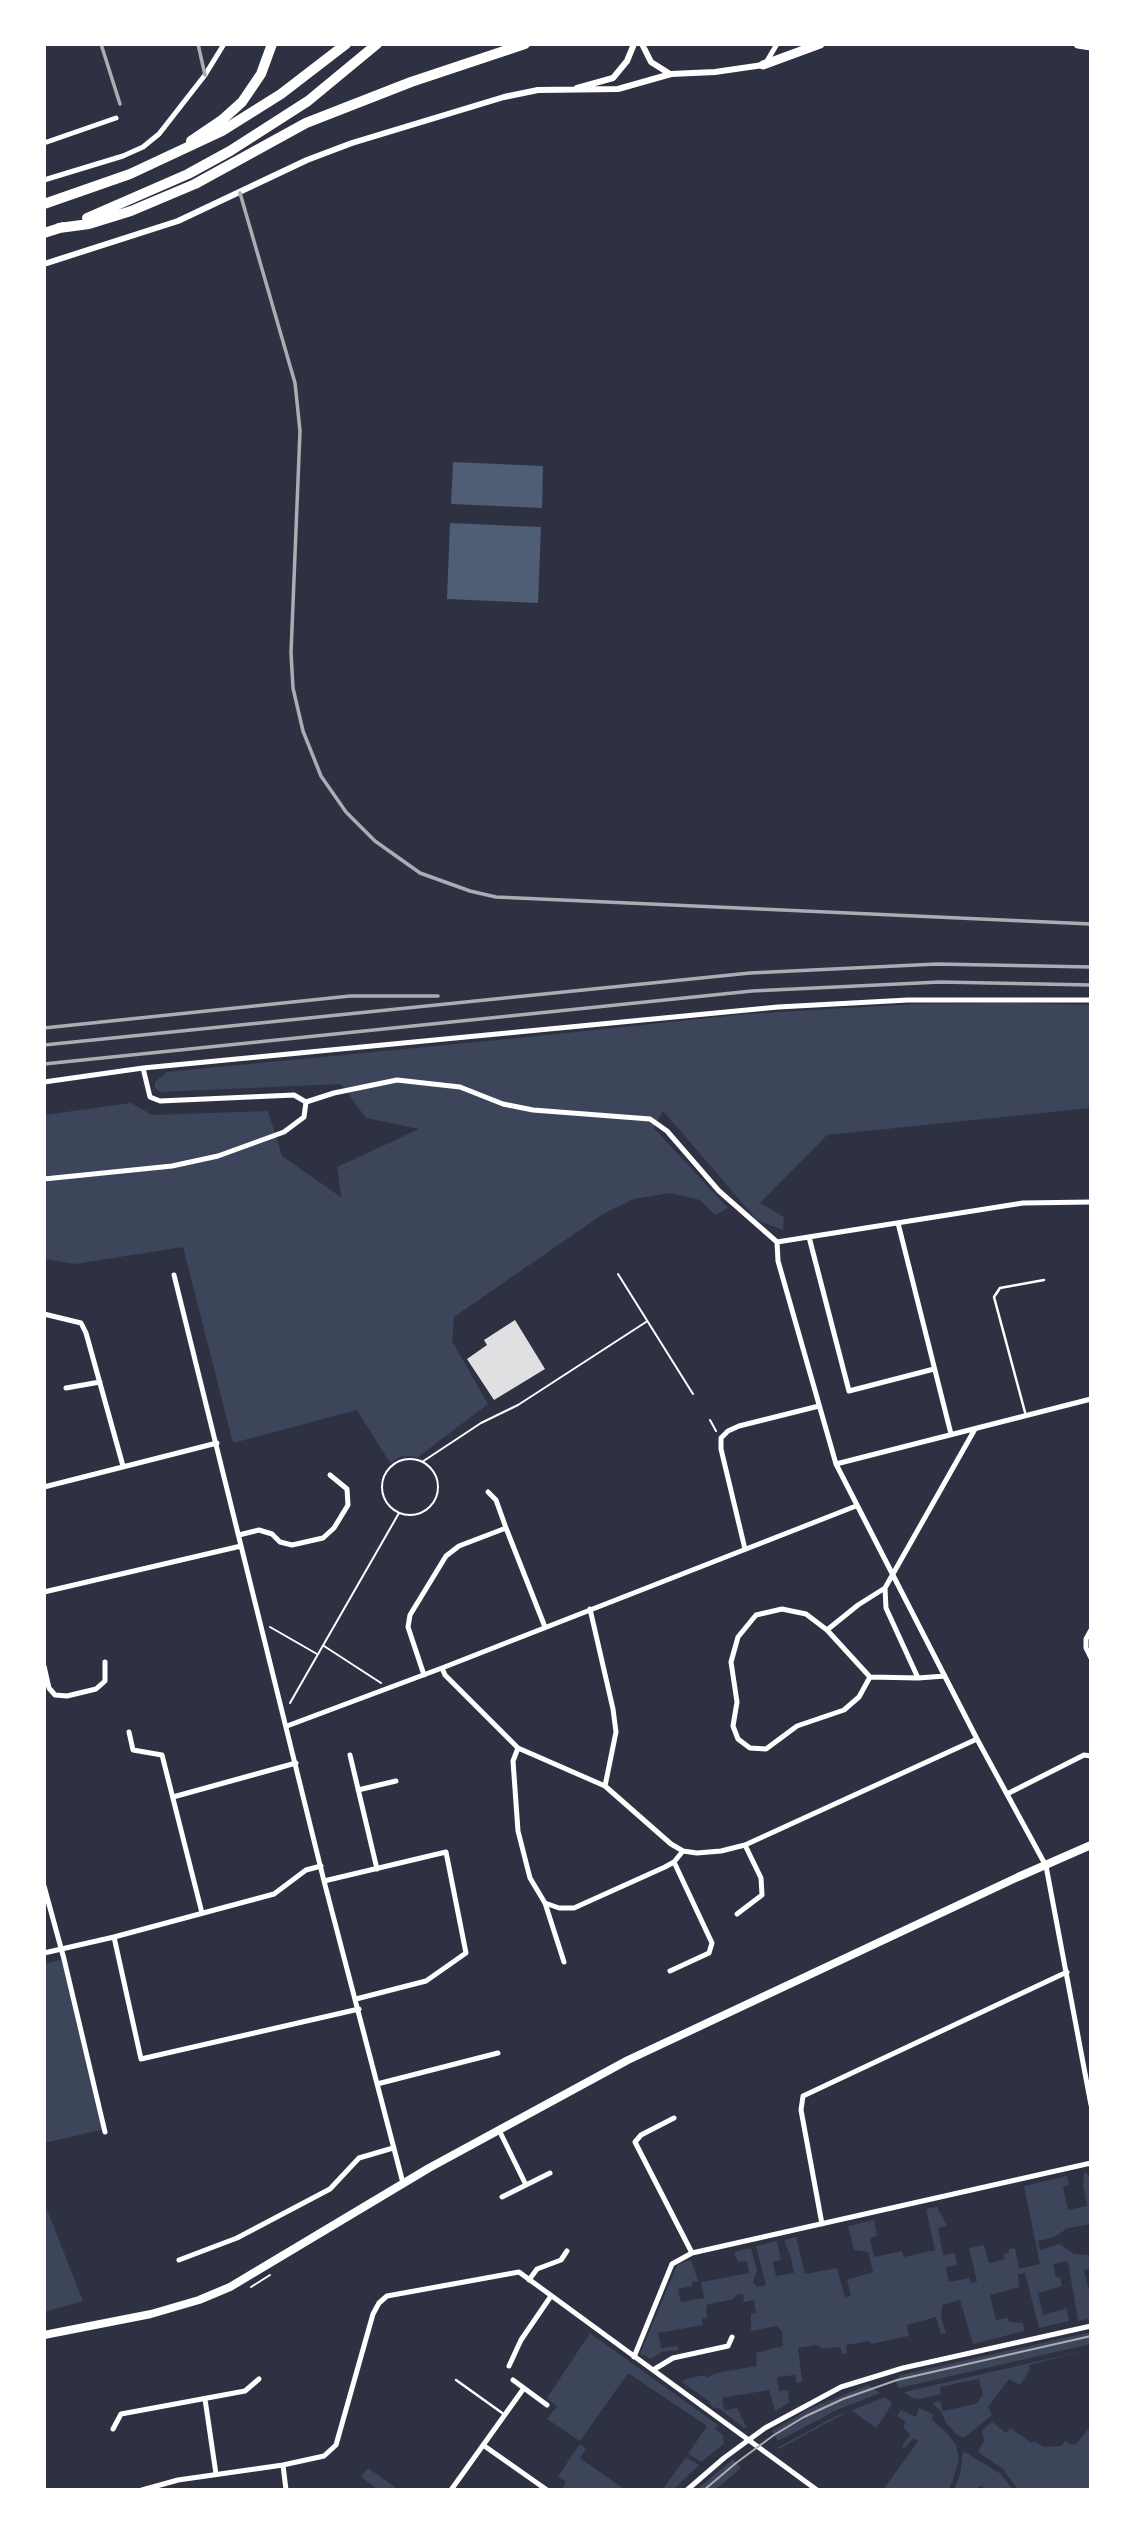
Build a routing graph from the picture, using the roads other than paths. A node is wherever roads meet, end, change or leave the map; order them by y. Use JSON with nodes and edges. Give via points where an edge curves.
{"nodes":[{"id":1,"x":224,"y":44,"type":"edge"},
{"id":2,"x":272,"y":44,"type":"edge"},
{"id":3,"x":346,"y":44,"type":"edge"},
{"id":4,"x":377,"y":44,"type":"edge"},
{"id":5,"x":525,"y":44,"type":"edge"},
{"id":6,"x":634,"y":44,"type":"edge"},
{"id":7,"x":642,"y":44,"type":"edge"},
{"id":8,"x":776,"y":44,"type":"edge"},
{"id":9,"x":820,"y":44,"type":"edge"},
{"id":10,"x":1078,"y":44,"type":"edge"},
{"id":11,"x":1091,"y":46,"type":"edge"},
{"id":12,"x":763,"y":65,"type":"junction"},
{"id":13,"x":671,"y":74,"type":"junction"},
{"id":14,"x":570,"y":90,"type":"junction"},
{"id":15,"x":117,"y":118,"type":"dead end"},
{"id":16,"x":44,"y":143,"type":"edge"},
{"id":17,"x":152,"y":165,"type":"junction"},
{"id":18,"x":44,"y":180,"type":"edge"},
{"id":19,"x":44,"y":204,"type":"edge"},
{"id":20,"x":59,"y":228,"type":"junction"},
{"id":21,"x":44,"y":233,"type":"edge"},
{"id":22,"x":44,"y":264,"type":"edge"},
{"id":23,"x":1091,"y":1000,"type":"edge"},
{"id":24,"x":143,"y":1069,"type":"junction"},
{"id":25,"x":44,"y":1082,"type":"edge"},
{"id":26,"x":306,"y":1102,"type":"junction"},
{"id":27,"x":44,"y":1179,"type":"edge"},
{"id":28,"x":1091,"y":1202,"type":"edge"},
{"id":29,"x":898,"y":1223,"type":"junction"},
{"id":30,"x":808,"y":1237,"type":"junction"},
{"id":31,"x":778,"y":1242,"type":"junction"},
{"id":32,"x":174,"y":1275,"type":"dead end"},
{"id":33,"x":1044,"y":1280,"type":"dead end"},
{"id":34,"x":44,"y":1314,"type":"edge"},
{"id":35,"x":934,"y":1369,"type":"junction"},
{"id":36,"x":100,"y":1382,"type":"junction"},
{"id":37,"x":66,"y":1388,"type":"dead end"},
{"id":38,"x":1091,"y":1399,"type":"edge"},
{"id":39,"x":819,"y":1406,"type":"junction"},
{"id":40,"x":1026,"y":1416,"type":"junction"},
{"id":41,"x":975,"y":1429,"type":"junction"},
{"id":42,"x":951,"y":1434,"type":"junction"},
{"id":43,"x":217,"y":1443,"type":"junction"},
{"id":44,"x":836,"y":1464,"type":"junction"},
{"id":45,"x":123,"y":1466,"type":"junction"},
{"id":46,"x":330,"y":1475,"type":"dead end"},
{"id":47,"x":44,"y":1487,"type":"edge"},
{"id":48,"x":488,"y":1492,"type":"dead end"},
{"id":49,"x":856,"y":1506,"type":"junction"},
{"id":50,"x":506,"y":1528,"type":"junction"},
{"id":51,"x":239,"y":1535,"type":"junction"},
{"id":52,"x":241,"y":1546,"type":"junction"},
{"id":53,"x":745,"y":1549,"type":"junction"},
{"id":54,"x":893,"y":1577,"type":"junction"},
{"id":55,"x":885,"y":1588,"type":"junction"},
{"id":56,"x":44,"y":1592,"type":"edge"},
{"id":57,"x":590,"y":1609,"type":"junction"},
{"id":58,"x":545,"y":1627,"type":"junction"},
{"id":59,"x":827,"y":1630,"type":"junction"},
{"id":60,"x":1091,"y":1630,"type":"edge"},
{"id":61,"x":1091,"y":1658,"type":"edge"},
{"id":62,"x":105,"y":1662,"type":"dead end"},
{"id":63,"x":44,"y":1666,"type":"edge"},
{"id":64,"x":442,"y":1668,"type":"junction"},
{"id":65,"x":424,"y":1675,"type":"junction"},
{"id":66,"x":945,"y":1676,"type":"junction"},
{"id":67,"x":870,"y":1677,"type":"junction"},
{"id":68,"x":918,"y":1678,"type":"junction"},
{"id":69,"x":287,"y":1726,"type":"junction"},
{"id":70,"x":129,"y":1732,"type":"dead end"},
{"id":71,"x":977,"y":1739,"type":"junction"},
{"id":72,"x":518,"y":1748,"type":"junction"},
{"id":73,"x":350,"y":1755,"type":"dead end"},
{"id":74,"x":1091,"y":1756,"type":"edge"},
{"id":75,"x":296,"y":1763,"type":"junction"},
{"id":76,"x":396,"y":1781,"type":"dead end"},
{"id":77,"x":605,"y":1786,"type":"junction"},
{"id":78,"x":358,"y":1790,"type":"junction"},
{"id":79,"x":1007,"y":1794,"type":"junction"},
{"id":80,"x":173,"y":1797,"type":"junction"},
{"id":81,"x":745,"y":1845,"type":"junction"},
{"id":82,"x":1091,"y":1845,"type":"edge"},
{"id":83,"x":683,"y":1851,"type":"junction"},
{"id":84,"x":674,"y":1862,"type":"junction"},
{"id":85,"x":321,"y":1866,"type":"junction"},
{"id":86,"x":1046,"y":1866,"type":"junction"},
{"id":87,"x":377,"y":1869,"type":"junction"},
{"id":88,"x":324,"y":1881,"type":"junction"},
{"id":89,"x":44,"y":1886,"type":"edge"},
{"id":90,"x":545,"y":1903,"type":"junction"},
{"id":91,"x":202,"y":1913,"type":"junction"},
{"id":92,"x":737,"y":1914,"type":"dead end"},
{"id":93,"x":114,"y":1937,"type":"junction"},
{"id":94,"x":60,"y":1949,"type":"junction"},
{"id":95,"x":44,"y":1953,"type":"edge"},
{"id":96,"x":564,"y":1962,"type":"dead end"},
{"id":97,"x":670,"y":1971,"type":"dead end"},
{"id":98,"x":1067,"y":1972,"type":"junction"},
{"id":99,"x":356,"y":1999,"type":"junction"},
{"id":100,"x":359,"y":2009,"type":"junction"},
{"id":101,"x":498,"y":2053,"type":"dead end"},
{"id":102,"x":377,"y":2084,"type":"junction"},
{"id":103,"x":1091,"y":2105,"type":"edge"},
{"id":104,"x":674,"y":2118,"type":"dead end"},
{"id":105,"x":499,"y":2130,"type":"junction"},
{"id":106,"x":105,"y":2132,"type":"dead end"},
{"id":107,"x":393,"y":2148,"type":"junction"},
{"id":108,"x":1091,"y":2163,"type":"edge"},
{"id":109,"x":550,"y":2173,"type":"dead end"},
{"id":110,"x":403,"y":2183,"type":"junction"},
{"id":111,"x":526,"y":2185,"type":"junction"},
{"id":112,"x":502,"y":2197,"type":"dead end"},
{"id":113,"x":822,"y":2224,"type":"junction"},
{"id":114,"x":567,"y":2251,"type":"dead end"},
{"id":115,"x":692,"y":2253,"type":"junction"},
{"id":116,"x":179,"y":2260,"type":"dead end"},
{"id":117,"x":529,"y":2280,"type":"junction"},
{"id":118,"x":551,"y":2296,"type":"junction"},
{"id":119,"x":1091,"y":2326,"type":"edge"},
{"id":120,"x":44,"y":2335,"type":"edge"},
{"id":121,"x":732,"y":2337,"type":"dead end"},
{"id":122,"x":634,"y":2357,"type":"junction"},
{"id":123,"x":509,"y":2366,"type":"dead end"},
{"id":124,"x":653,"y":2370,"type":"junction"},
{"id":125,"x":259,"y":2379,"type":"dead end"},
{"id":126,"x":456,"y":2380,"type":"dead end"},
{"id":127,"x":513,"y":2380,"type":"dead end"},
{"id":128,"x":524,"y":2388,"type":"junction"},
{"id":129,"x":205,"y":2399,"type":"junction"},
{"id":130,"x":547,"y":2405,"type":"dead end"},
{"id":131,"x":505,"y":2415,"type":"junction"},
{"id":132,"x":113,"y":2428,"type":"dead end"},
{"id":133,"x":748,"y":2440,"type":"junction"},
{"id":134,"x":483,"y":2445,"type":"junction"},
{"id":135,"x":283,"y":2465,"type":"junction"},
{"id":136,"x":216,"y":2474,"type":"junction"},
{"id":137,"x":142,"y":2490,"type":"edge"},
{"id":138,"x":286,"y":2490,"type":"edge"},
{"id":139,"x":451,"y":2490,"type":"edge"},
{"id":140,"x":547,"y":2490,"type":"edge"},
{"id":141,"x":687,"y":2490,"type":"edge"},
{"id":142,"x":817,"y":2490,"type":"edge"}],
"edges":[{"from":1,"to":18,"type":"street","via":[[170,122],[151,141],[122,156]]},
{"from":2,"to":17,"type":"highway","via":[[261,74],[242,102],[209,130]]},
{"from":3,"to":17,"type":"highway","via":[[241,120]]},
{"from":4,"to":20,"type":"highway","via":[[308,101],[230,151],[108,211]]},
{"from":5,"to":20,"type":"highway","via":[[306,123],[195,184],[131,211]]},
{"from":6,"to":14,"type":"street","via":[[612,78]]},
{"from":7,"to":13,"type":"street","via":[[651,62]]},
{"from":8,"to":12,"type":"street"},
{"from":9,"to":12,"type":"highway"},
{"from":10,"to":11,"type":"highway"},
{"from":12,"to":13,"type":"street"},
{"from":13,"to":14,"type":"street","via":[[618,89]]},
{"from":14,"to":22,"type":"street","via":[[512,95],[352,143],[178,221]]},
{"from":15,"to":16,"type":"street"},
{"from":17,"to":19,"type":"highway"},
{"from":20,"to":21,"type":"highway"},
{"from":23,"to":24,"type":"street","via":[[908,1000],[778,1007]]},
{"from":24,"to":25,"type":"street"},
{"from":24,"to":26,"type":"street","via":[[147,1093],[153,1100],[294,1095]]},
{"from":26,"to":27,"type":"street","via":[[304,1117],[284,1132],[218,1156],[172,1166]]},
{"from":26,"to":31,"type":"street","via":[[397,1080],[460,1087],[533,1110],[650,1119],[667,1131],[719,1191]]},
{"from":28,"to":29,"type":"street","via":[[1023,1203]]},
{"from":29,"to":30,"type":"street"},
{"from":29,"to":35,"type":"street"},
{"from":30,"to":31,"type":"street"},
{"from":30,"to":35,"type":"street","via":[[849,1391]]},
{"from":31,"to":39,"type":"street","via":[[778,1261]]},
{"from":32,"to":43,"type":"street"},
{"from":33,"to":40,"type":"lane","via":[[1000,1288],[994,1297]]},
{"from":34,"to":36,"type":"street","via":[[81,1323]]},
{"from":35,"to":42,"type":"street"},
{"from":36,"to":37,"type":"street"},
{"from":36,"to":45,"type":"street"},
{"from":38,"to":40,"type":"street"},
{"from":39,"to":44,"type":"street"},
{"from":39,"to":53,"type":"street","via":[[739,1426],[721,1438]]},
{"from":40,"to":41,"type":"street"},
{"from":41,"to":42,"type":"street"},
{"from":41,"to":54,"type":"street"},
{"from":42,"to":44,"type":"street"},
{"from":43,"to":45,"type":"street"},
{"from":43,"to":51,"type":"street"},
{"from":44,"to":49,"type":"street"},
{"from":45,"to":47,"type":"street"},
{"from":46,"to":51,"type":"street","via":[[347,1489],[348,1505],[323,1538],[292,1545],[259,1530]]},
{"from":48,"to":50,"type":"street","via":[[496,1500]]},
{"from":49,"to":53,"type":"street"},
{"from":49,"to":54,"type":"street"},
{"from":50,"to":58,"type":"street"},
{"from":50,"to":65,"type":"street","via":[[459,1545],[446,1556],[410,1615],[408,1628]]},
{"from":51,"to":52,"type":"street"},
{"from":52,"to":56,"type":"street"},
{"from":52,"to":69,"type":"street"},
{"from":53,"to":57,"type":"street"},
{"from":54,"to":55,"type":"street"},
{"from":54,"to":66,"type":"street"},
{"from":55,"to":59,"type":"street"},
{"from":55,"to":68,"type":"street","via":[[886,1608]]},
{"from":57,"to":58,"type":"street"},
{"from":57,"to":77,"type":"street","via":[[616,1732]]},
{"from":58,"to":64,"type":"street"},
{"from":59,"to":67,"type":"street"},
{"from":59,"to":67,"type":"street","via":[[806,1614],[782,1609],[756,1615],[738,1637],[731,1662],[737,1702],[733,1726],[738,1739],[750,1748],[766,1749],[797,1727],[844,1710],[859,1697]]},
{"from":60,"to":61,"type":"street","via":[[1086,1639]]},
{"from":62,"to":63,"type":"street","via":[[104,1681],[96,1689],[67,1696],[55,1695],[49,1688]]},
{"from":64,"to":65,"type":"street"},
{"from":64,"to":72,"type":"street"},
{"from":65,"to":69,"type":"street"},
{"from":66,"to":68,"type":"street"},
{"from":66,"to":71,"type":"street"},
{"from":67,"to":68,"type":"street"},
{"from":69,"to":75,"type":"street"},
{"from":70,"to":80,"type":"street","via":[[133,1751],[162,1755]]},
{"from":71,"to":79,"type":"street"},
{"from":71,"to":81,"type":"street"},
{"from":72,"to":77,"type":"street"},
{"from":72,"to":90,"type":"street","via":[[513,1761],[518,1831],[530,1878]]},
{"from":73,"to":78,"type":"street"},
{"from":74,"to":79,"type":"street","via":[[1084,1755]]},
{"from":75,"to":80,"type":"street"},
{"from":75,"to":85,"type":"street"},
{"from":76,"to":78,"type":"street"},
{"from":77,"to":83,"type":"street"},
{"from":78,"to":87,"type":"street"},
{"from":79,"to":86,"type":"street"},
{"from":80,"to":91,"type":"street"},
{"from":81,"to":83,"type":"street"},
{"from":81,"to":92,"type":"street","via":[[761,1878],[762,1895]]},
{"from":82,"to":86,"type":"main road"},
{"from":83,"to":84,"type":"street"},
{"from":84,"to":90,"type":"street","via":[[574,1908]]},
{"from":84,"to":97,"type":"street","via":[[712,1942],[709,1953]]},
{"from":85,"to":88,"type":"street"},
{"from":85,"to":91,"type":"street","via":[[306,1870],[274,1894]]},
{"from":86,"to":98,"type":"street"},
{"from":86,"to":105,"type":"main road","via":[[628,2060]]},
{"from":87,"to":88,"type":"street"},
{"from":87,"to":99,"type":"street","via":[[446,1852],[466,1953],[426,1981]]},
{"from":88,"to":99,"type":"street"},
{"from":89,"to":94,"type":"street"},
{"from":90,"to":96,"type":"street"},
{"from":91,"to":93,"type":"street"},
{"from":93,"to":94,"type":"street"},
{"from":93,"to":100,"type":"street","via":[[141,2059]]},
{"from":94,"to":95,"type":"street"},
{"from":94,"to":106,"type":"street"},
{"from":98,"to":103,"type":"street"},
{"from":98,"to":113,"type":"street","via":[[803,2096],[801,2110]]},
{"from":99,"to":100,"type":"street"},
{"from":100,"to":102,"type":"street"},
{"from":101,"to":102,"type":"street"},
{"from":102,"to":107,"type":"street"},
{"from":104,"to":115,"type":"street","via":[[635,2142]]},
{"from":105,"to":110,"type":"main road"},
{"from":105,"to":111,"type":"street"},
{"from":107,"to":110,"type":"street"},
{"from":107,"to":116,"type":"street","via":[[359,2158],[330,2189],[237,2238]]},
{"from":108,"to":113,"type":"street"},
{"from":109,"to":111,"type":"street"},
{"from":110,"to":120,"type":"main road","via":[[230,2287],[151,2314]]},
{"from":111,"to":112,"type":"street"},
{"from":113,"to":115,"type":"street"},
{"from":114,"to":117,"type":"street","via":[[561,2260],[537,2269]]},
{"from":115,"to":122,"type":"street","via":[[672,2264]]},
{"from":117,"to":118,"type":"street"},
{"from":117,"to":135,"type":"street","via":[[519,2272],[387,2296],[379,2302],[336,2445],[324,2456]]},
{"from":118,"to":122,"type":"street"},
{"from":118,"to":123,"type":"street"},
{"from":119,"to":133,"type":"street","via":[[903,2368],[841,2387],[776,2420]]},
{"from":121,"to":124,"type":"street","via":[[729,2346],[673,2358]]},
{"from":122,"to":124,"type":"street"},
{"from":124,"to":133,"type":"street"},
{"from":125,"to":129,"type":"street","via":[[245,2391]]},
{"from":126,"to":131,"type":"lane"},
{"from":127,"to":128,"type":"street"},
{"from":128,"to":130,"type":"street"},
{"from":128,"to":131,"type":"street"},
{"from":129,"to":132,"type":"street","via":[[121,2414]]},
{"from":129,"to":136,"type":"street"},
{"from":131,"to":134,"type":"street"},
{"from":133,"to":141,"type":"street"},
{"from":133,"to":142,"type":"street"},
{"from":134,"to":139,"type":"street"},
{"from":134,"to":140,"type":"street"},
{"from":135,"to":136,"type":"street"},
{"from":135,"to":138,"type":"street"},
{"from":136,"to":137,"type":"street"}]}
